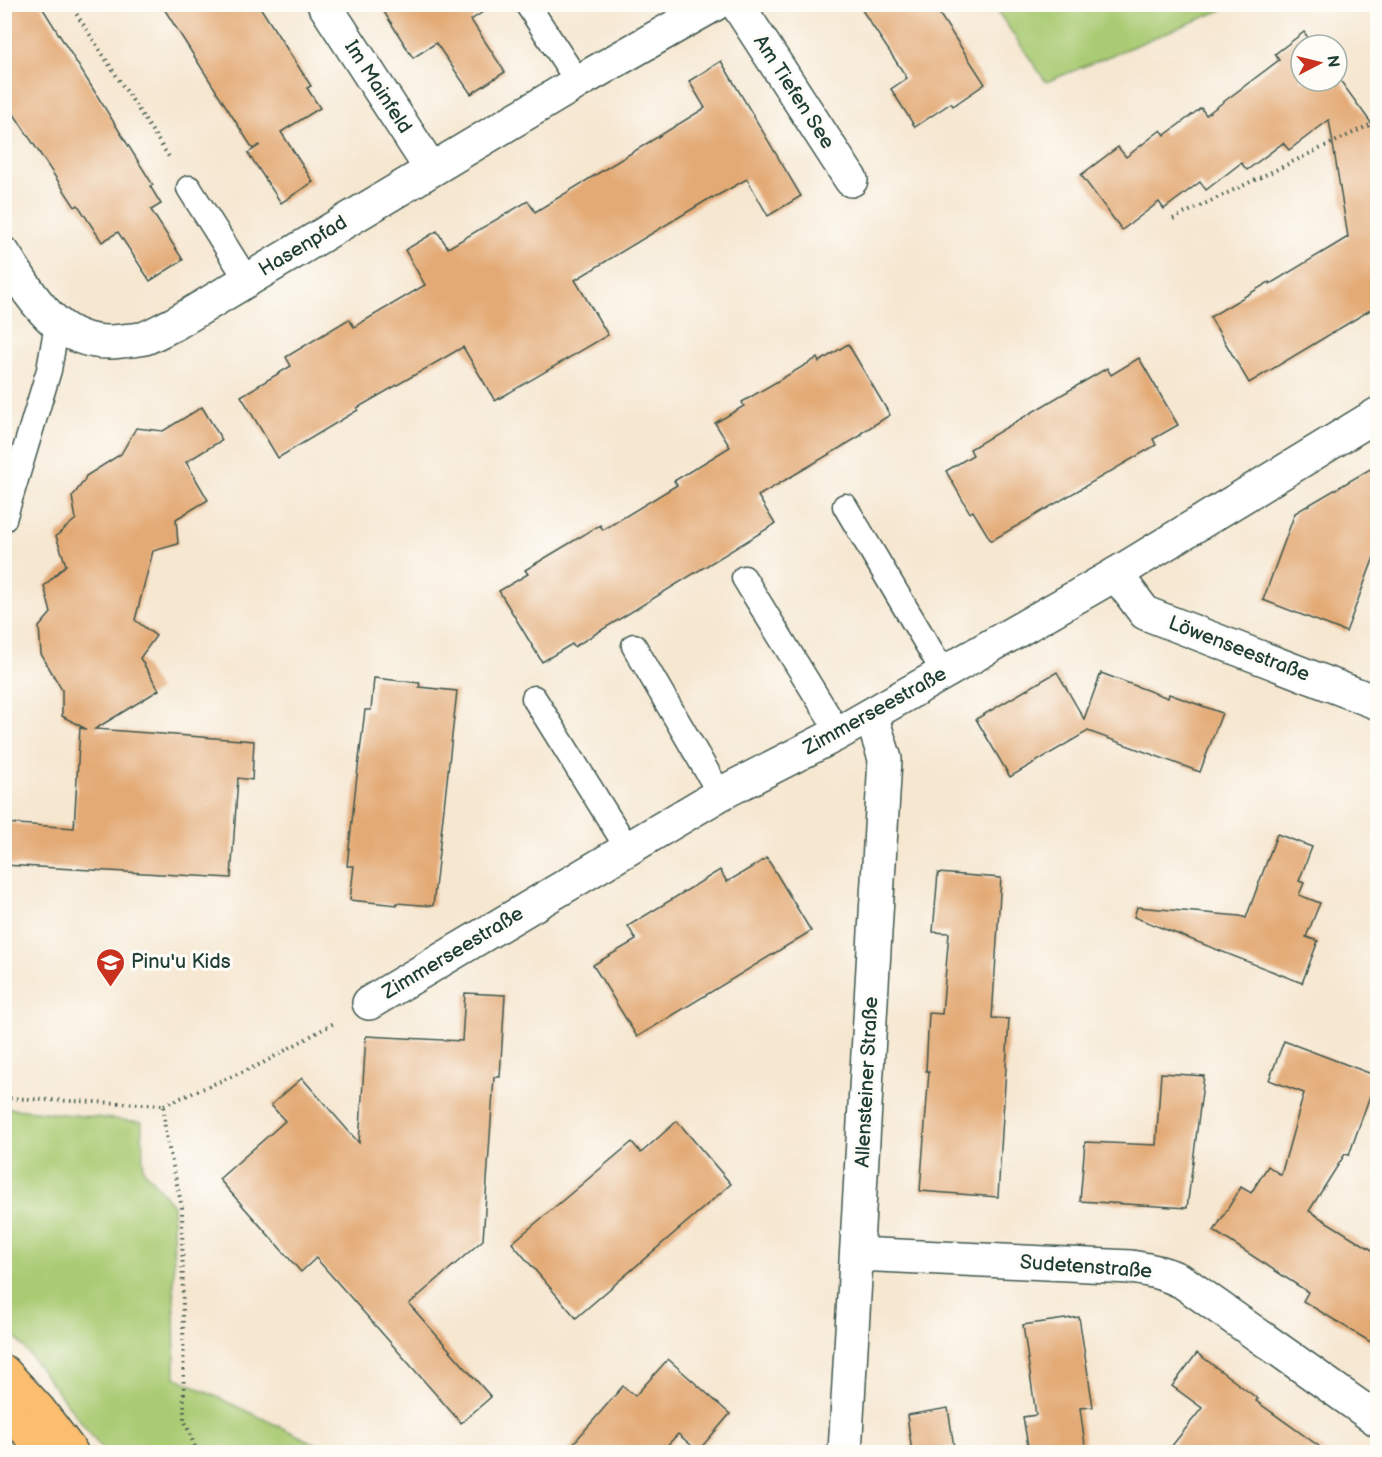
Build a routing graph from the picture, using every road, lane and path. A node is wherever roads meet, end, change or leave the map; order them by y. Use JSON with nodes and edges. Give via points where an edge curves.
{"nodes":[{"id":1,"x":70,"y":4,"type":"edge"},
{"id":2,"x":324,"y":4,"type":"edge"},
{"id":3,"x":527,"y":4,"type":"edge"},
{"id":4,"x":716,"y":4,"type":"edge"},
{"id":5,"x":737,"y":4,"type":"edge"},
{"id":6,"x":578,"y":82,"type":"junction"},
{"id":7,"x":1377,"y":121,"type":"edge"},
{"id":8,"x":431,"y":169,"type":"junction"},
{"id":9,"x":851,"y":180,"type":"dead end"},
{"id":10,"x":189,"y":188,"type":"joint"},
{"id":11,"x":1173,"y":219,"type":"dead end"},
{"id":12,"x":4,"y":254,"type":"edge"},
{"id":13,"x":247,"y":280,"type":"junction"},
{"id":14,"x":57,"y":324,"type":"junction"},
{"id":15,"x":1377,"y":414,"type":"edge"},
{"id":16,"x":845,"y":506,"type":"dead end"},
{"id":17,"x":4,"y":519,"type":"edge"},
{"id":18,"x":1116,"y":574,"type":"junction"},
{"id":19,"x":744,"y":578,"type":"dead end"},
{"id":20,"x":634,"y":646,"type":"dead end"},
{"id":21,"x":944,"y":673,"type":"junction"},
{"id":22,"x":534,"y":698,"type":"dead end"},
{"id":23,"x":1377,"y":703,"type":"edge"},
{"id":24,"x":871,"y":715,"type":"junction"},
{"id":25,"x":839,"y":734,"type":"junction"},
{"id":26,"x":720,"y":794,"type":"junction"},
{"id":27,"x":628,"y":849,"type":"junction"},
{"id":28,"x":369,"y":1004,"type":"joint"},
{"id":29,"x":4,"y":1098,"type":"edge"},
{"id":30,"x":164,"y":1105,"type":"junction"},
{"id":31,"x":857,"y":1254,"type":"junction"},
{"id":32,"x":4,"y":1372,"type":"edge"},
{"id":33,"x":4,"y":1406,"type":"edge"},
{"id":34,"x":1377,"y":1420,"type":"edge"},
{"id":35,"x":40,"y":1452,"type":"edge"},
{"id":36,"x":71,"y":1452,"type":"edge"},
{"id":37,"x":197,"y":1452,"type":"edge"},
{"id":38,"x":845,"y":1452,"type":"edge"}],
"edges":[{"from":1,"to":10,"type":"path"},
{"from":2,"to":8,"type":"street","name":"Im Mainfeld"},
{"from":3,"to":6,"type":"lane"},
{"from":4,"to":6,"type":"street","name":"Hasenpfad"},
{"from":5,"to":9,"type":"street","name":"Am Tiefen See"},
{"from":6,"to":8,"type":"street","name":"Hasenpfad"},
{"from":7,"to":11,"type":"path"},
{"from":8,"to":13,"type":"street","name":"Hasenpfad"},
{"from":10,"to":13,"type":"lane"},
{"from":12,"to":14,"type":"street","name":"Hasenpfad","via":[[42,310]]},
{"from":13,"to":14,"type":"street","name":"Hasenpfad","via":[[144,338],[92,341]]},
{"from":14,"to":17,"type":"lane","via":[[49,370]]},
{"from":15,"to":18,"type":"street","name":"Zimmerseestraße"},
{"from":16,"to":21,"type":"lane"},
{"from":18,"to":21,"type":"street","name":"Zimmerseestraße"},
{"from":18,"to":23,"type":"street","name":"Löwenseestraße","via":[[1145,613]]},
{"from":19,"to":25,"type":"lane"},
{"from":20,"to":26,"type":"lane"},
{"from":21,"to":24,"type":"street","name":"Zimmerseestraße"},
{"from":22,"to":27,"type":"lane"},
{"from":24,"to":25,"type":"street","name":"Zimmerseestraße"},
{"from":24,"to":31,"type":"street","name":"Allensteiner Straße","via":[[885,759]]},
{"from":25,"to":26,"type":"street","name":"Zimmerseestraße"},
{"from":26,"to":27,"type":"street","name":"Zimmerseestraße"},
{"from":27,"to":28,"type":"street","name":"Zimmerseestraße"},
{"from":28,"to":30,"type":"path","via":[[261,1064]]},
{"from":29,"to":30,"type":"path"},
{"from":30,"to":37,"type":"path","via":[[165,1131],[182,1207],[184,1419]]},
{"from":31,"to":34,"type":"street","name":"Sudetenstraße","via":[[1131,1267],[1168,1275]]},
{"from":31,"to":38,"type":"street","name":"Allensteiner Straße"},
{"from":32,"to":36,"type":"highway"},
{"from":33,"to":35,"type":"highway","via":[[30,1434]]}]}
